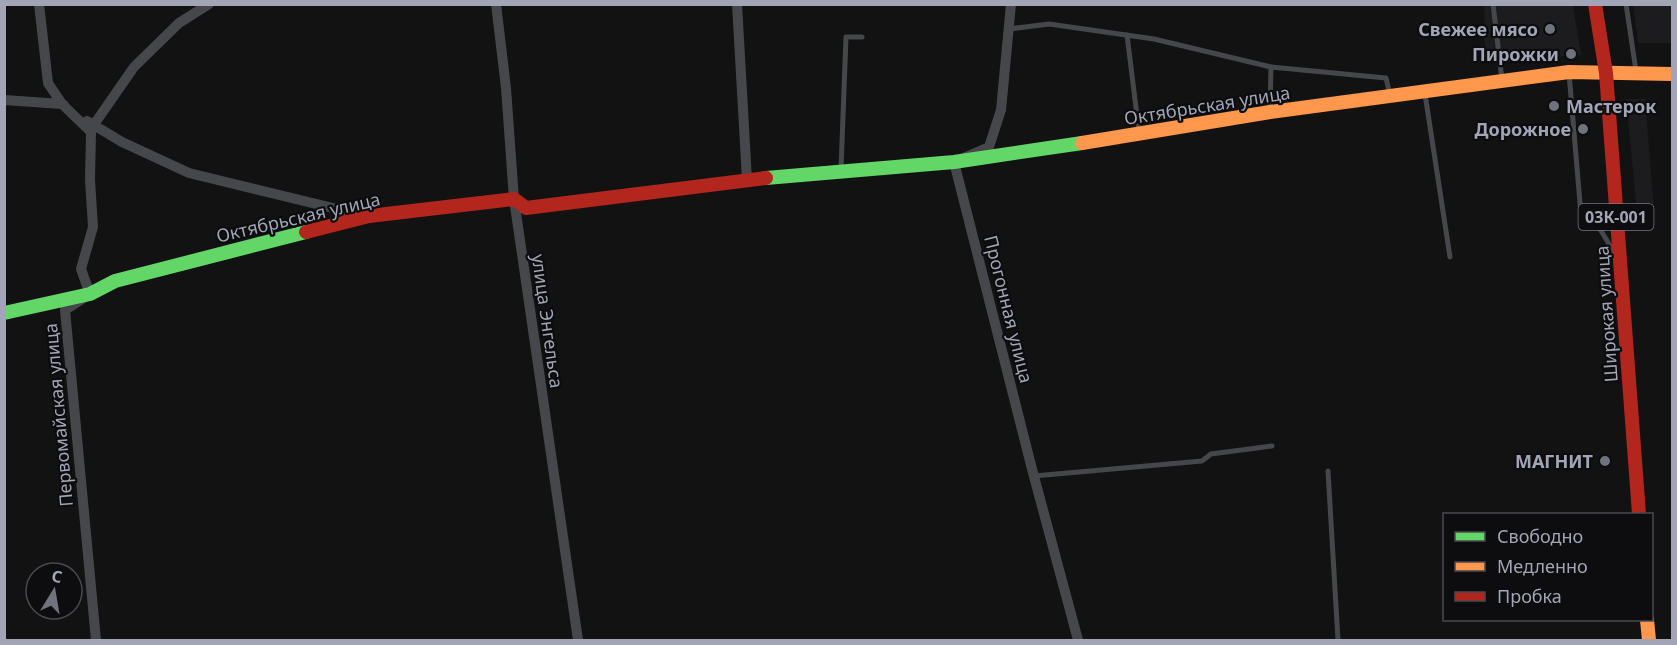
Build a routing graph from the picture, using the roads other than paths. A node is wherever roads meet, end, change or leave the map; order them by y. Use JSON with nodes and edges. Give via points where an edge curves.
{"nodes":[{"id":1,"x":39,"y":4,"type":"edge"},
{"id":2,"x":209,"y":4,"type":"edge"},
{"id":3,"x":496,"y":4,"type":"edge"},
{"id":4,"x":737,"y":4,"type":"edge"},
{"id":5,"x":1011,"y":4,"type":"edge"},
{"id":6,"x":1493,"y":4,"type":"edge"},
{"id":7,"x":1595,"y":4,"type":"edge"},
{"id":8,"x":1626,"y":4,"type":"edge"},
{"id":9,"x":1009,"y":29,"type":"junction"},
{"id":10,"x":1127,"y":35,"type":"junction"},
{"id":11,"x":862,"y":36,"type":"dead end"},
{"id":12,"x":1271,"y":67,"type":"junction"},
{"id":13,"x":1569,"y":72,"type":"junction"},
{"id":14,"x":1606,"y":73,"type":"junction"},
{"id":15,"x":1636,"y":74,"type":"junction"},
{"id":16,"x":1672,"y":74,"type":"edge"},
{"id":17,"x":1502,"y":81,"type":"junction"},
{"id":18,"x":1425,"y":92,"type":"junction"},
{"id":19,"x":1390,"y":96,"type":"junction"},
{"id":20,"x":4,"y":100,"type":"edge"},
{"id":21,"x":62,"y":104,"type":"junction"},
{"id":22,"x":1270,"y":112,"type":"junction"},
{"id":23,"x":92,"y":129,"type":"junction"},
{"id":24,"x":1139,"y":134,"type":"junction"},
{"id":25,"x":954,"y":162,"type":"junction"},
{"id":26,"x":841,"y":172,"type":"junction"},
{"id":27,"x":747,"y":180,"type":"junction"},
{"id":28,"x":514,"y":199,"type":"junction"},
{"id":29,"x":369,"y":216,"type":"junction"},
{"id":30,"x":1450,"y":257,"type":"dead end"},
{"id":31,"x":1620,"y":262,"type":"junction"},
{"id":32,"x":90,"y":294,"type":"junction"},
{"id":33,"x":4,"y":314,"type":"edge"},
{"id":34,"x":1272,"y":446,"type":"dead end"},
{"id":35,"x":1328,"y":471,"type":"dead end"},
{"id":36,"x":1034,"y":476,"type":"junction"},
{"id":37,"x":1639,"y":513,"type":"edge"},
{"id":38,"x":1647,"y":621,"type":"edge"},
{"id":39,"x":96,"y":640,"type":"edge"},
{"id":40,"x":578,"y":640,"type":"edge"},
{"id":41,"x":1078,"y":640,"type":"edge"},
{"id":42,"x":1338,"y":640,"type":"edge"},
{"id":43,"x":1648,"y":640,"type":"edge"}],
"edges":[{"from":1,"to":21,"type":"street","via":[[48,83]]},
{"from":2,"to":23,"type":"street","via":[[179,23],[134,67]]},
{"from":3,"to":28,"type":"street","name":"улица Энгельса"},
{"from":4,"to":27,"type":"street"},
{"from":5,"to":9,"type":"street"},
{"from":6,"to":17,"type":"lane"},
{"from":7,"to":14,"type":"street","name":"Широкая улица","number":"03К-001"},
{"from":8,"to":15,"type":"lane"},
{"from":9,"to":10,"type":"lane","via":[[1049,24]]},
{"from":9,"to":25,"type":"street","via":[[1001,110],[989,147]]},
{"from":10,"to":12,"type":"lane"},
{"from":10,"to":24,"type":"lane"},
{"from":11,"to":26,"type":"lane","via":[[846,37]]},
{"from":12,"to":19,"type":"lane","via":[[1386,78]]},
{"from":12,"to":22,"type":"lane"},
{"from":13,"to":14,"type":"street","name":"Октябрьская улица"},
{"from":13,"to":17,"type":"street","name":"Октябрьская улица"},
{"from":13,"to":31,"type":"lane","via":[[1581,215],[1597,225]]},
{"from":14,"to":15,"type":"street","name":"Октябрьская улица"},
{"from":14,"to":31,"type":"street","name":"Широкая улица","number":"03К-001"},
{"from":15,"to":16,"type":"street","name":"Октябрьская улица"},
{"from":17,"to":18,"type":"street","name":"Октябрьская улица"},
{"from":18,"to":19,"type":"street","name":"Октябрьская улица"},
{"from":18,"to":30,"type":"lane"},
{"from":19,"to":22,"type":"street","name":"Октябрьская улица"},
{"from":20,"to":21,"type":"street"},
{"from":21,"to":23,"type":"street"},
{"from":22,"to":24,"type":"street","name":"Октябрьская улица"},
{"from":23,"to":29,"type":"street","via":[[189,173]]},
{"from":23,"to":32,"type":"street","via":[[93,227],[81,269]]},
{"from":24,"to":25,"type":"street","name":"Октябрьская улица"},
{"from":25,"to":26,"type":"street","name":"Октябрьская улица"},
{"from":25,"to":36,"type":"street","name":"Прогонная улица"},
{"from":26,"to":27,"type":"street","name":"Октябрьская улица"},
{"from":27,"to":28,"type":"street","name":"Октябрьская улица","via":[[526,208]]},
{"from":28,"to":29,"type":"street","name":"Октябрьская улица"},
{"from":28,"to":40,"type":"street","name":"улица Энгельса"},
{"from":29,"to":32,"type":"street","name":"Октябрьская улица","via":[[115,281]]},
{"from":31,"to":37,"type":"street","name":"Широкая улица","number":"03К-001"},
{"from":32,"to":33,"type":"street","name":"Октябрьская улица"},
{"from":32,"to":39,"type":"street","name":"Первомайская улица","via":[[65,310]]},
{"from":34,"to":36,"type":"lane","via":[[1211,454],[1202,461]]},
{"from":35,"to":42,"type":"lane"},
{"from":36,"to":41,"type":"street","name":"Прогонная улица"},
{"from":38,"to":43,"type":"street"}]}
